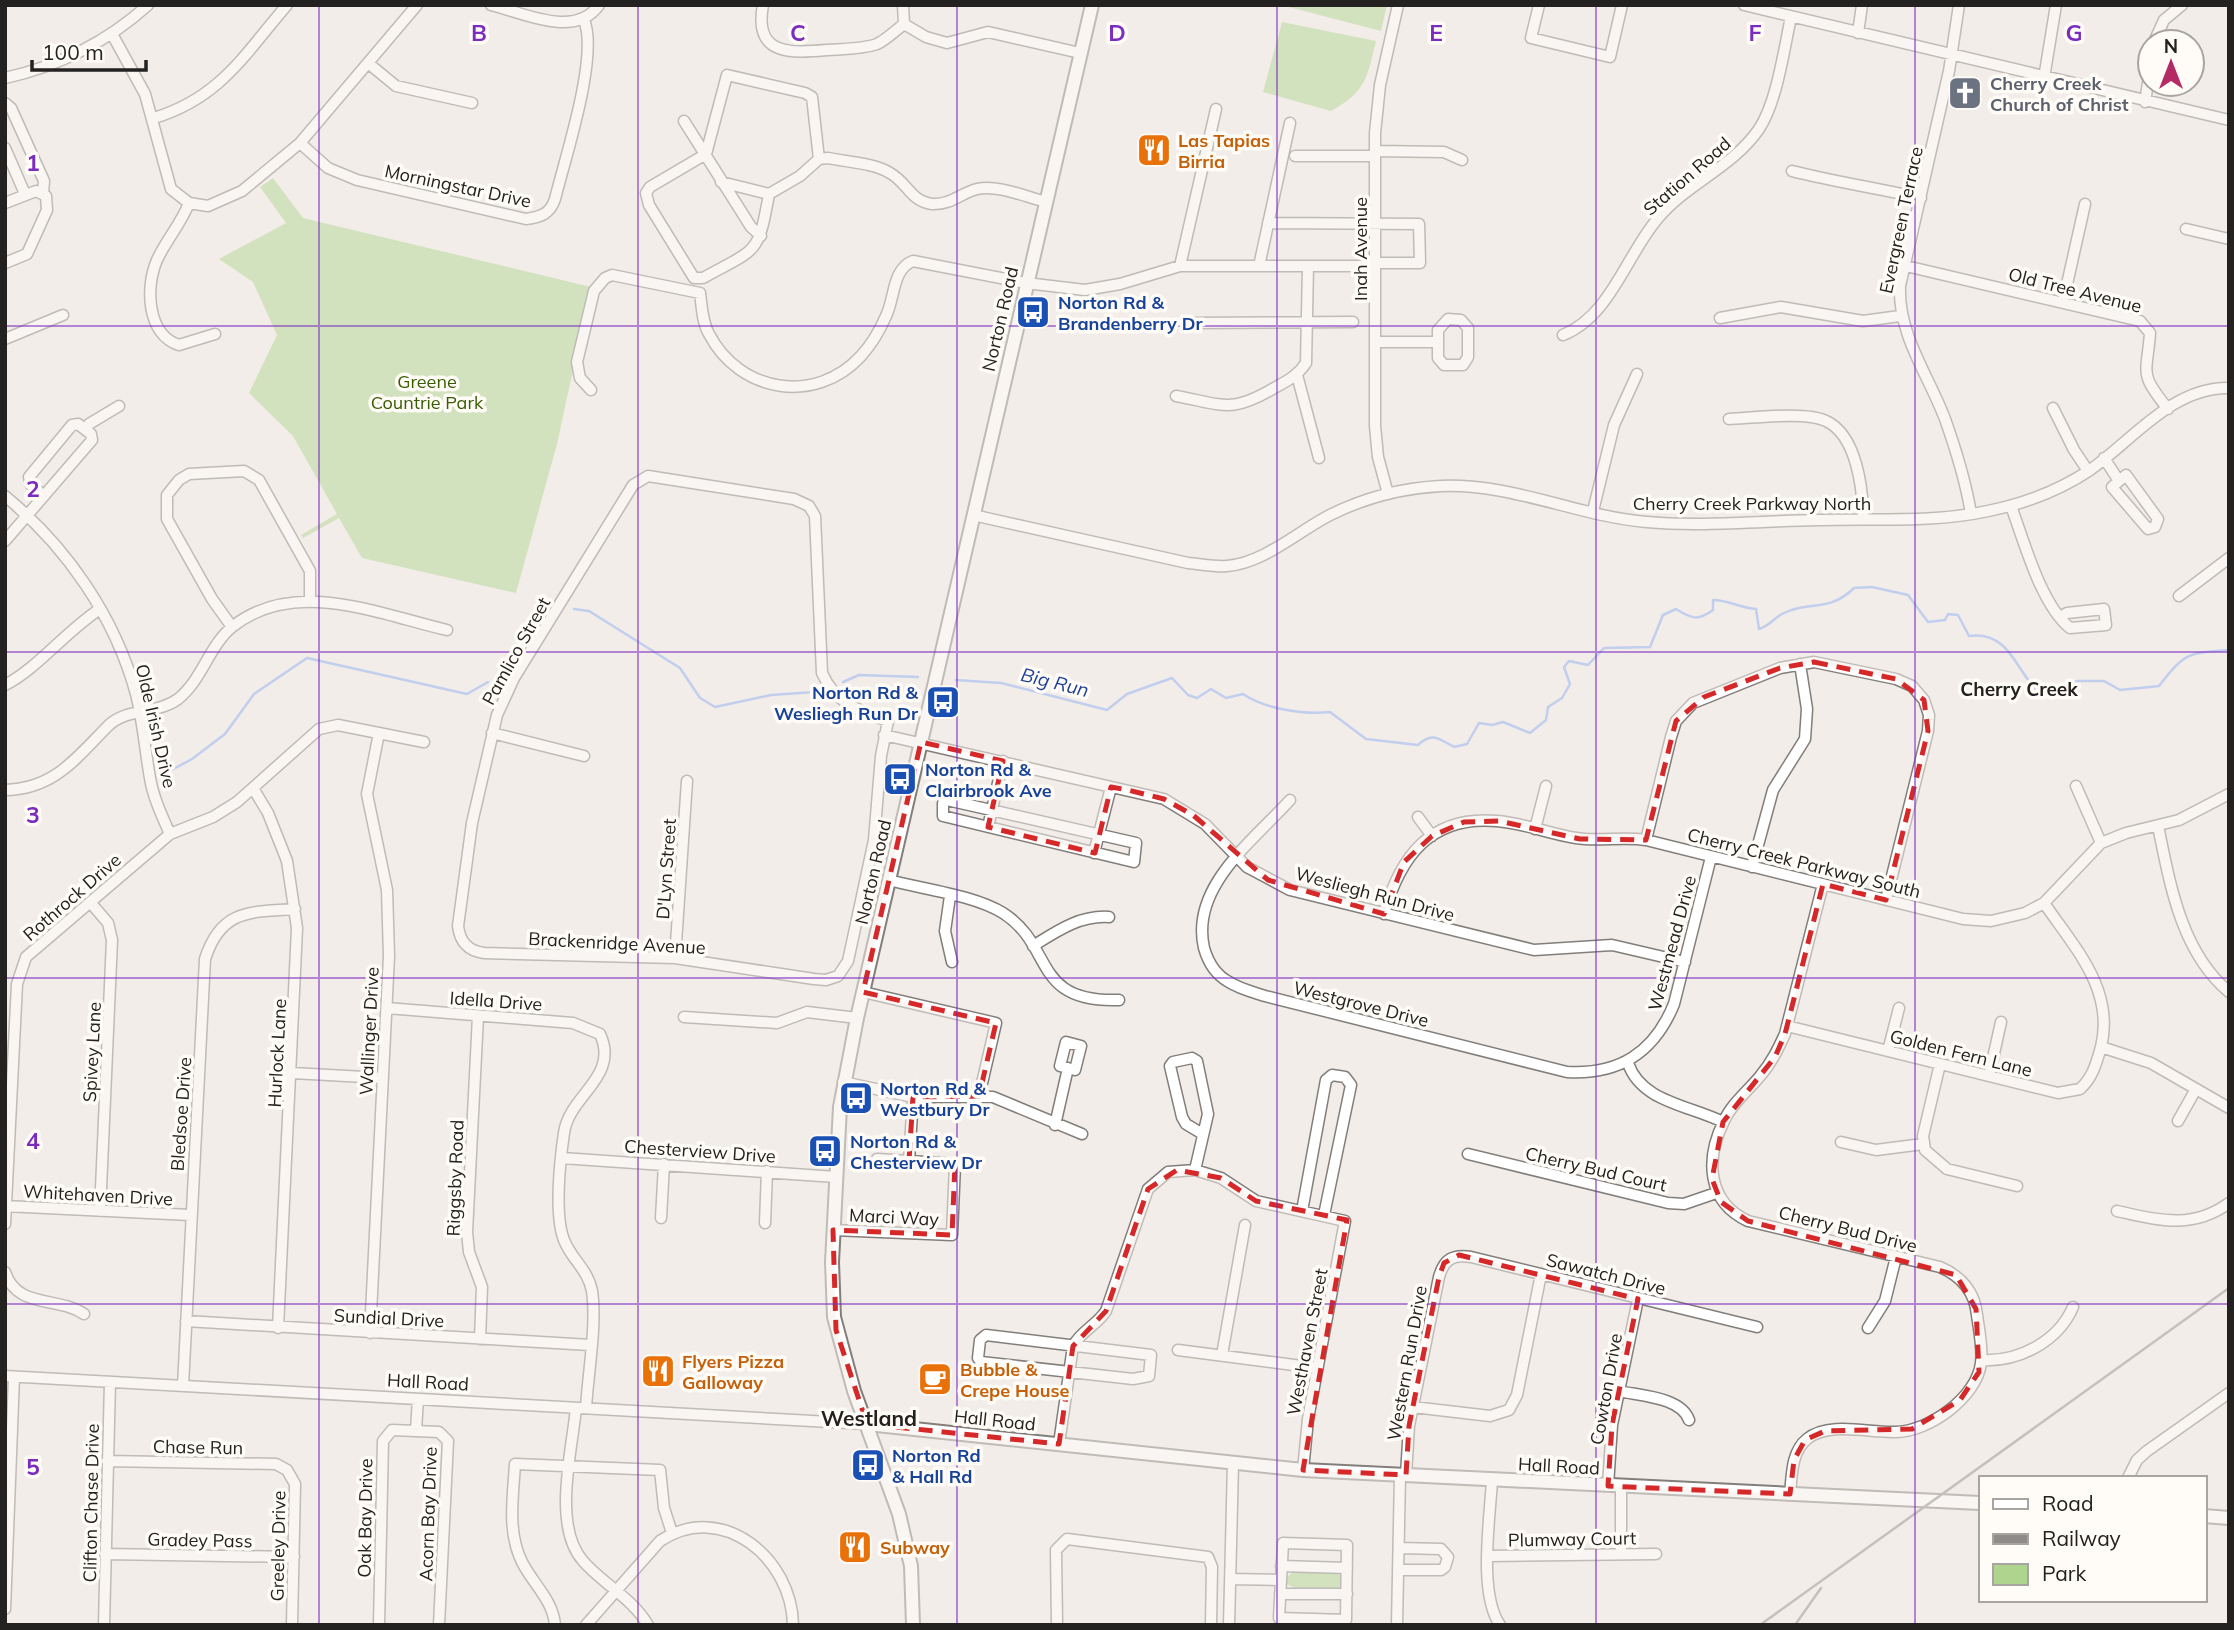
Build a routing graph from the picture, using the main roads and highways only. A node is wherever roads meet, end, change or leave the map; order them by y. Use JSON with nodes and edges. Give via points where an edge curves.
{"nodes":[{"id":1,"x":1091,"y":5,"type":"edge"},
{"id":2,"x":867,"y":1424,"type":"junction"},
{"id":3,"x":1979,"y":1503,"type":"edge"},
{"id":4,"x":2206,"y":1516,"type":"edge"},
{"id":5,"x":2229,"y":1518,"type":"edge"},
{"id":6,"x":913,"y":1625,"type":"edge"}],
"edges":[{"from":1,"to":2,"type":"main road","name":"Norton Road","via":[[843,1082],[832,1305]]},
{"from":2,"to":3,"type":"main road","name":"Hall Road","via":[[1303,1470]]},
{"from":2,"to":6,"type":"main road","name":"Norton Road","via":[[909,1552]]},
{"from":4,"to":5,"type":"main road"}]}
